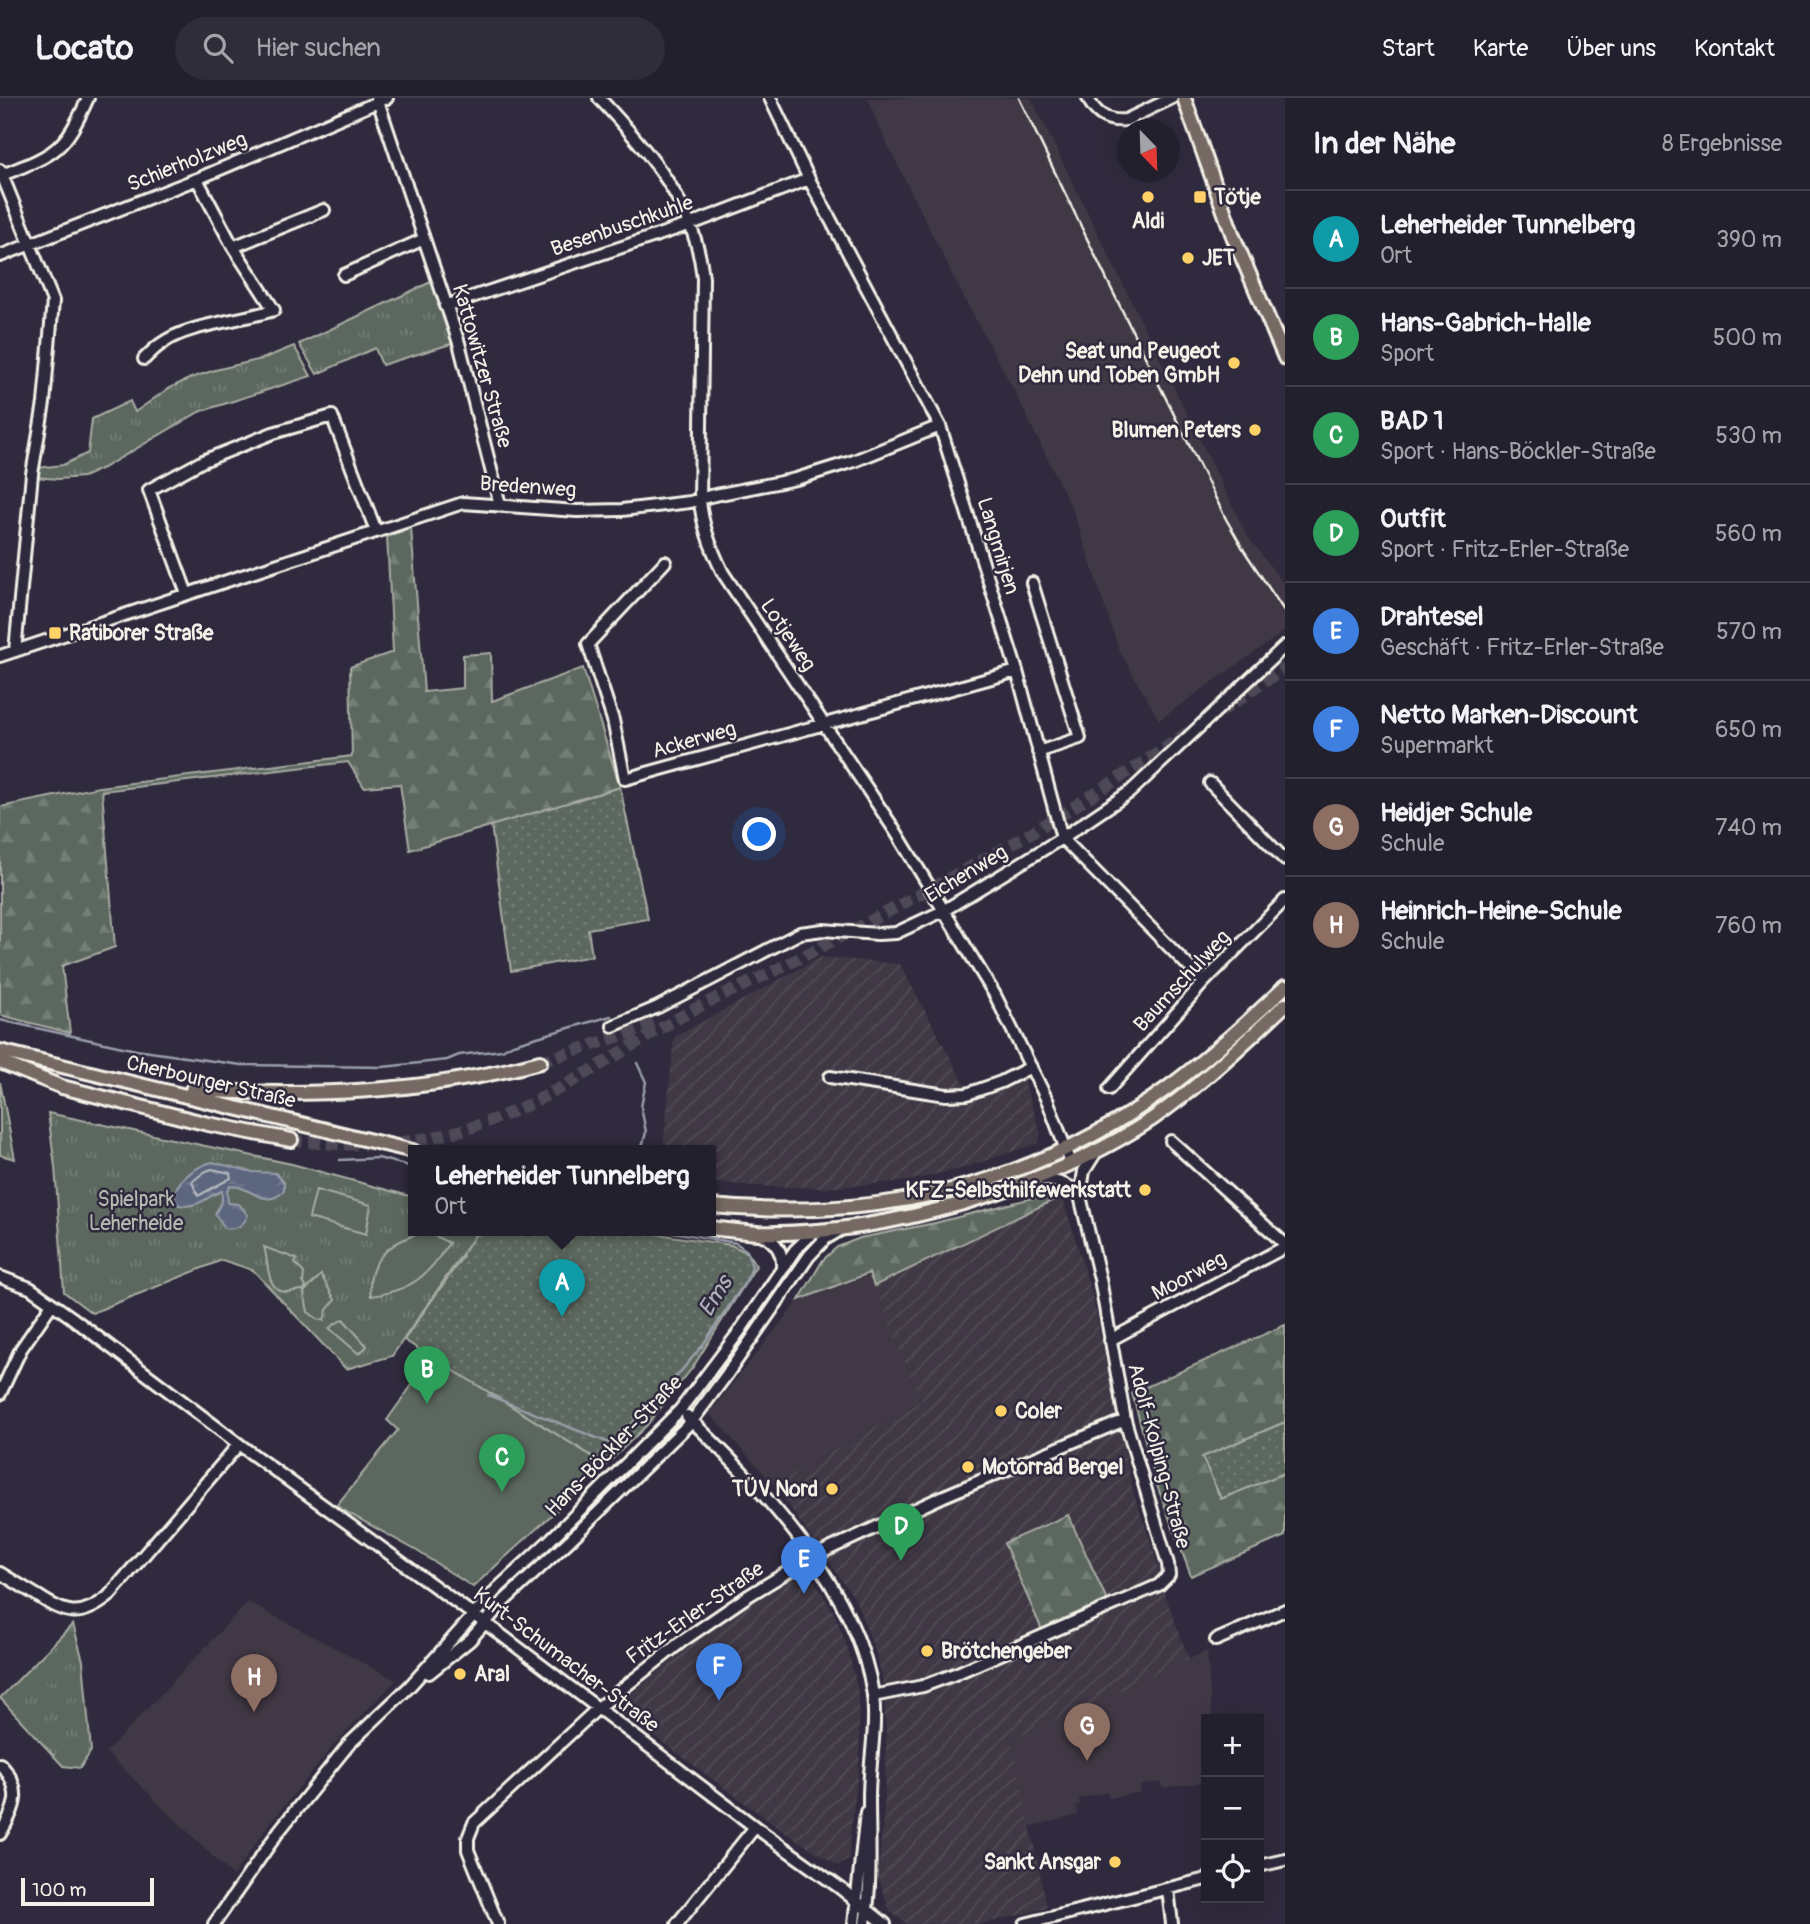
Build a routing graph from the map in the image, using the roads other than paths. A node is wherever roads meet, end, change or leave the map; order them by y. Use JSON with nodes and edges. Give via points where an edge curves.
{"nodes":[{"id":1,"x":88,"y":98,"type":"edge"},
{"id":2,"x":599,"y":98,"type":"edge"},
{"id":3,"x":771,"y":98,"type":"edge"},
{"id":4,"x":1088,"y":98,"type":"edge"},
{"id":5,"x":1172,"y":98,"type":"edge"},
{"id":6,"x":1184,"y":98,"type":"edge"},
{"id":7,"x":381,"y":100,"type":"edge"},
{"id":8,"x":1,"y":172,"type":"edge"},
{"id":9,"x":197,"y":179,"type":"junction"},
{"id":10,"x":809,"y":179,"type":"junction"},
{"id":11,"x":324,"y":209,"type":"dead end"},
{"id":12,"x":691,"y":224,"type":"junction"},
{"id":13,"x":424,"y":239,"type":"junction"},
{"id":14,"x":31,"y":245,"type":"junction"},
{"id":15,"x":233,"y":247,"type":"junction"},
{"id":16,"x":0,"y":256,"type":"edge"},
{"id":17,"x":344,"y":275,"type":"dead end"},
{"id":18,"x":445,"y":306,"type":"junction"},
{"id":19,"x":1285,"y":358,"type":"edge"},
{"id":20,"x":144,"y":359,"type":"dead end"},
{"id":21,"x":940,"y":426,"type":"junction"},
{"id":22,"x":700,"y":499,"type":"junction"},
{"id":23,"x":500,"y":505,"type":"junction"},
{"id":24,"x":376,"y":531,"type":"junction"},
{"id":25,"x":665,"y":562,"type":"dead end"},
{"id":26,"x":1032,"y":583,"type":"dead end"},
{"id":27,"x":187,"y":594,"type":"junction"},
{"id":28,"x":1285,"y":646,"type":"edge"},
{"id":29,"x":15,"y":651,"type":"junction"},
{"id":30,"x":0,"y":656,"type":"edge"},
{"id":31,"x":1017,"y":671,"type":"junction"},
{"id":32,"x":825,"y":723,"type":"junction"},
{"id":33,"x":1038,"y":752,"type":"junction"},
{"id":34,"x":1210,"y":783,"type":"dead end"},
{"id":35,"x":1062,"y":838,"type":"junction"},
{"id":36,"x":1285,"y":860,"type":"edge"},
{"id":37,"x":1285,"y":900,"type":"edge"},
{"id":38,"x":943,"y":911,"type":"junction"},
{"id":39,"x":1204,"y":982,"type":"junction"},
{"id":40,"x":1285,"y":987,"type":"edge"},
{"id":41,"x":1285,"y":1005,"type":"edge"},
{"id":42,"x":613,"y":1026,"type":"dead end"},
{"id":43,"x":0,"y":1051,"type":"edge"},
{"id":44,"x":0,"y":1062,"type":"edge"},
{"id":45,"x":540,"y":1062,"type":"tunnel mouth"},
{"id":46,"x":1031,"y":1067,"type":"junction"},
{"id":47,"x":830,"y":1077,"type":"dead end"},
{"id":48,"x":157,"y":1088,"type":"junction"},
{"id":49,"x":1109,"y":1089,"type":"dead end"},
{"id":50,"x":291,"y":1140,"type":"tunnel mouth"},
{"id":51,"x":1171,"y":1141,"type":"dead end"},
{"id":52,"x":408,"y":1150,"type":"edge"},
{"id":53,"x":1066,"y":1150,"type":"junction"},
{"id":54,"x":1096,"y":1152,"type":"junction"},
{"id":55,"x":1071,"y":1163,"type":"junction"},
{"id":56,"x":1033,"y":1178,"type":"junction"},
{"id":57,"x":1080,"y":1196,"type":"junction"},
{"id":58,"x":716,"y":1206,"type":"edge"},
{"id":59,"x":851,"y":1209,"type":"junction"},
{"id":60,"x":805,"y":1211,"type":"junction"},
{"id":61,"x":856,"y":1225,"type":"junction"},
{"id":62,"x":716,"y":1229,"type":"edge"},
{"id":63,"x":816,"y":1230,"type":"junction"},
{"id":64,"x":758,"y":1233,"type":"junction"},
{"id":65,"x":1285,"y":1245,"type":"edge"},
{"id":66,"x":816,"y":1247,"type":"junction"},
{"id":67,"x":782,"y":1268,"type":"junction"},
{"id":68,"x":0,"y":1277,"type":"edge"},
{"id":69,"x":52,"y":1304,"type":"junction"},
{"id":70,"x":1110,"y":1340,"type":"junction"},
{"id":71,"x":0,"y":1394,"type":"edge"},
{"id":72,"x":680,"y":1410,"type":"junction"},
{"id":73,"x":1125,"y":1420,"type":"junction"},
{"id":74,"x":692,"y":1421,"type":"junction"},
{"id":75,"x":239,"y":1444,"type":"junction"},
{"id":76,"x":812,"y":1557,"type":"junction"},
{"id":77,"x":0,"y":1573,"type":"edge"},
{"id":78,"x":1285,"y":1610,"type":"edge"},
{"id":79,"x":474,"y":1614,"type":"junction"},
{"id":80,"x":485,"y":1622,"type":"junction"},
{"id":81,"x":1216,"y":1640,"type":"dead end"},
{"id":82,"x":410,"y":1687,"type":"junction"},
{"id":83,"x":873,"y":1696,"type":"junction"},
{"id":84,"x":598,"y":1708,"type":"junction"},
{"id":85,"x":0,"y":1764,"type":"edge"},
{"id":86,"x":869,"y":1796,"type":"junction"},
{"id":87,"x":755,"y":1828,"type":"junction"},
{"id":88,"x":0,"y":1834,"type":"edge"},
{"id":89,"x":1285,"y":1860,"type":"edge"},
{"id":90,"x":1264,"y":1866,"type":"edge"},
{"id":91,"x":1201,"y":1881,"type":"edge"},
{"id":92,"x":1168,"y":1889,"type":"junction"},
{"id":93,"x":857,"y":1901,"type":"junction"},
{"id":94,"x":867,"y":1910,"type":"junction"},
{"id":95,"x":214,"y":1924,"type":"edge"},
{"id":96,"x":498,"y":1924,"type":"edge"},
{"id":97,"x":677,"y":1924,"type":"edge"},
{"id":98,"x":854,"y":1924,"type":"edge"},
{"id":99,"x":865,"y":1924,"type":"edge"},
{"id":100,"x":885,"y":1924,"type":"edge"},
{"id":101,"x":1025,"y":1924,"type":"edge"},
{"id":102,"x":1172,"y":1924,"type":"edge"}],
"edges":[{"from":1,"to":8,"type":"street","via":[[74,131],[60,148],[40,160]]},
{"from":2,"to":12,"type":"street","name":"Lotjeweg","via":[[637,138]]},
{"from":3,"to":10,"type":"street","name":"Langmirjen"},
{"from":4,"to":5,"type":"street","via":[[1095,111],[1118,121]]},
{"from":6,"to":19,"type":"main road","via":[[1233,236]]},
{"from":7,"to":9,"type":"street","name":"Schierholzweg"},
{"from":7,"to":13,"type":"street","name":"Kattowitzer Straße"},
{"from":8,"to":14,"type":"street"},
{"from":9,"to":14,"type":"street","name":"Schierholzweg"},
{"from":9,"to":15,"type":"street"},
{"from":10,"to":12,"type":"street","name":"Besenbuschkuhle"},
{"from":10,"to":21,"type":"street","name":"Langmirjen"},
{"from":11,"to":15,"type":"street"},
{"from":12,"to":18,"type":"street","name":"Besenbuschkuhle"},
{"from":12,"to":22,"type":"street","name":"Lotjeweg","via":[[703,278]]},
{"from":13,"to":17,"type":"street"},
{"from":13,"to":18,"type":"street","name":"Kattowitzer Straße"},
{"from":14,"to":16,"type":"street","name":"Schierholzweg"},
{"from":14,"to":29,"type":"street","via":[[50,291],[53,317]]},
{"from":15,"to":20,"type":"street","via":[[274,310],[205,326],[162,342]]},
{"from":18,"to":23,"type":"street","name":"Kattowitzer Straße","via":[[480,418]]},
{"from":21,"to":22,"type":"street","name":"Bredenweg","via":[[796,479]]},
{"from":21,"to":31,"type":"street","name":"Langmirjen"},
{"from":22,"to":23,"type":"street","name":"Bredenweg","via":[[598,510]]},
{"from":22,"to":32,"type":"street","name":"Lotjeweg","via":[[703,525],[723,573]]},
{"from":23,"to":24,"type":"street","name":"Bredenweg","via":[[463,503]]},
{"from":24,"to":27,"type":"street","name":"Bredenweg"},
{"from":24,"to":27,"type":"street","via":[[332,416],[273,433],[203,461],[149,490]]},
{"from":25,"to":32,"type":"street","name":"Ackerweg","via":[[588,644],[613,720],[625,779]]},
{"from":26,"to":33,"type":"street","via":[[1080,738]]},
{"from":27,"to":29,"type":"street","name":"Bredenweg"},
{"from":28,"to":35,"type":"street","name":"Eichenweg","via":[[1130,792]]},
{"from":29,"to":30,"type":"street","name":"Bredenweg"},
{"from":31,"to":32,"type":"street","name":"Ackerweg"},
{"from":31,"to":33,"type":"street","name":"Langmirjen"},
{"from":32,"to":38,"type":"street","name":"Lotjeweg"},
{"from":33,"to":35,"type":"street","name":"Langmirjen"},
{"from":34,"to":36,"type":"street"},
{"from":35,"to":38,"type":"street","name":"Eichenweg"},
{"from":35,"to":39,"type":"street","name":"Langmirjen"},
{"from":37,"to":39,"type":"street","name":"Baumschulweg"},
{"from":38,"to":42,"type":"street","name":"Eichenweg","via":[[896,933],[800,933]]},
{"from":38,"to":46,"type":"street","name":"Lotjeweg","via":[[995,995]]},
{"from":39,"to":49,"type":"street","name":"Baumschulweg"},
{"from":40,"to":53,"type":"main road","via":[[1174,1083]]},
{"from":41,"to":54,"type":"main road","via":[[1183,1097]]},
{"from":43,"to":48,"type":"main road","name":"Cherbourger Straße"},
{"from":44,"to":50,"type":"main road","via":[[62,1087]]},
{"from":45,"to":48,"type":"main road","via":[[474,1078],[379,1091],[231,1093]]},
{"from":46,"to":47,"type":"street","via":[[967,1094],[946,1095]]},
{"from":46,"to":53,"type":"street","name":"Lotjeweg"},
{"from":48,"to":52,"type":"main road","name":"Cherbourger Straße"},
{"from":51,"to":65,"type":"street"},
{"from":53,"to":55,"type":"street","name":"Lotjeweg"},
{"from":53,"to":59,"type":"main road","via":[[939,1194]]},
{"from":54,"to":55,"type":"main road"},
{"from":54,"to":57,"type":"street","name":"Adolf-Kolping-Straße","via":[[1084,1171]]},
{"from":55,"to":56,"type":"main road"},
{"from":56,"to":57,"type":"street","via":[[1061,1181]]},
{"from":56,"to":61,"type":"main road","via":[[937,1211]]},
{"from":57,"to":70,"type":"street","name":"Adolf-Kolping-Straße"},
{"from":58,"to":60,"type":"main road"},
{"from":59,"to":60,"type":"main road"},
{"from":59,"to":63,"type":"main road","via":[[833,1215]]},
{"from":60,"to":63,"type":"main road"},
{"from":61,"to":63,"type":"main road"},
{"from":61,"to":66,"type":"street","name":"Hans-Böckler-Straße"},
{"from":62,"to":64,"type":"main road"},
{"from":63,"to":64,"type":"main road"},
{"from":63,"to":66,"type":"street"},
{"from":63,"to":67,"type":"street","name":"Hans-Böckler-Straße"},
{"from":64,"to":67,"type":"street","via":[[778,1248]]},
{"from":65,"to":70,"type":"street","name":"Moorweg"},
{"from":66,"to":74,"type":"street","name":"Hans-Böckler-Straße"},
{"from":67,"to":72,"type":"street","name":"Hans-Böckler-Straße"},
{"from":68,"to":69,"type":"street","name":"Kurt-Schumacher-Straße","via":[[30,1288]]},
{"from":69,"to":71,"type":"street","via":[[21,1349]]},
{"from":69,"to":75,"type":"street","name":"Kurt-Schumacher-Straße"},
{"from":70,"to":73,"type":"street","name":"Adolf-Kolping-Straße"},
{"from":72,"to":74,"type":"street"},
{"from":72,"to":79,"type":"street","name":"Hans-Böckler-Straße"},
{"from":73,"to":76,"type":"street","name":"Fritz-Erler-Straße"},
{"from":73,"to":83,"type":"street","name":"Adolf-Kolping-Straße","via":[[1168,1564],[1168,1575],[1159,1585],[955,1674]]},
{"from":74,"to":76,"type":"street","via":[[770,1503]]},
{"from":74,"to":80,"type":"street","name":"Hans-Böckler-Straße"},
{"from":75,"to":77,"type":"street","via":[[108,1597],[94,1606],[78,1612],[58,1609]]},
{"from":75,"to":79,"type":"street","name":"Kurt-Schumacher-Straße"},
{"from":76,"to":83,"type":"street","via":[[834,1587],[855,1630]]},
{"from":76,"to":84,"type":"street","name":"Fritz-Erler-Straße","via":[[698,1630]]},
{"from":78,"to":81,"type":"street"},
{"from":79,"to":80,"type":"street","name":"Kurt-Schumacher-Straße"},
{"from":79,"to":82,"type":"street","name":"Hans-Böckler-Straße"},
{"from":80,"to":82,"type":"street","name":"Hans-Böckler-Straße","via":[[470,1640]]},
{"from":80,"to":84,"type":"street","name":"Kurt-Schumacher-Straße"},
{"from":82,"to":95,"type":"street","name":"Hans-Böckler-Straße","via":[[349,1744],[313,1787]]},
{"from":83,"to":86,"type":"street"},
{"from":84,"to":87,"type":"street","name":"Kurt-Schumacher-Straße"},
{"from":84,"to":96,"type":"street","name":"Fritz-Erler-Straße","via":[[474,1823],[468,1850]]},
{"from":85,"to":88,"type":"street","via":[[12,1780],[16,1804]]},
{"from":86,"to":93,"type":"street"},
{"from":86,"to":94,"type":"street","via":[[872,1832]]},
{"from":87,"to":93,"type":"street","name":"Kurt-Schumacher-Straße"},
{"from":87,"to":97,"type":"street"},
{"from":89,"to":90,"type":"street"},
{"from":91,"to":92,"type":"street"},
{"from":92,"to":101,"type":"street"},
{"from":92,"to":102,"type":"street"},
{"from":93,"to":94,"type":"street","name":"Kurt-Schumacher-Straße"},
{"from":93,"to":98,"type":"street"},
{"from":94,"to":99,"type":"street"},
{"from":94,"to":100,"type":"street","name":"Kurt-Schumacher-Straße"}]}
